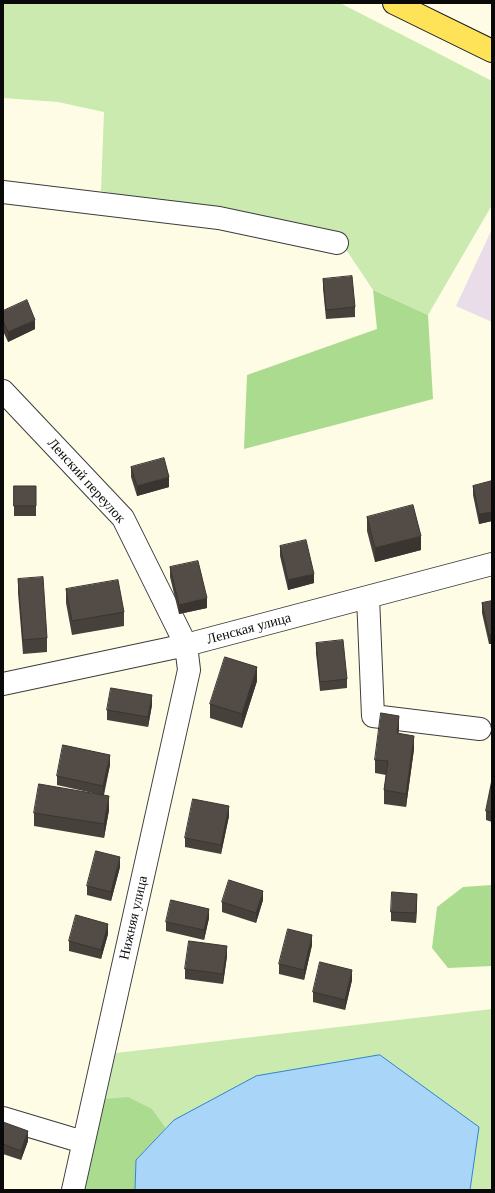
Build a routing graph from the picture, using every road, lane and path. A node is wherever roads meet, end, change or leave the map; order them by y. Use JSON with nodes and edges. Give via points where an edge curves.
{"nodes":[{"id":1,"x":394,"y":3,"type":"edge"},
{"id":2,"x":492,"y":51,"type":"edge"},
{"id":3,"x":3,"y":192,"type":"edge"},
{"id":4,"x":337,"y":243,"type":"dead end"},
{"id":5,"x":3,"y":391,"type":"edge"},
{"id":6,"x":492,"y":564,"type":"edge"},
{"id":7,"x":368,"y":597,"type":"junction"},
{"id":8,"x":186,"y":645,"type":"junction"},
{"id":9,"x":3,"y":684,"type":"edge"},
{"id":10,"x":480,"y":729,"type":"dead end"},
{"id":11,"x":3,"y":1118,"type":"edge"},
{"id":12,"x":83,"y":1142,"type":"junction"},
{"id":13,"x":73,"y":1190,"type":"edge"}],
"edges":[{"from":1,"to":2,"type":"main road"},
{"from":3,"to":4,"type":"street","via":[[218,218]]},
{"from":5,"to":8,"type":"street","name":"Ленский переулок","via":[[122,518]]},
{"from":6,"to":7,"type":"street","name":"Ленская улица"},
{"from":7,"to":8,"type":"street","name":"Ленская улица"},
{"from":7,"to":10,"type":"street","via":[[373,716]]},
{"from":8,"to":9,"type":"street","name":"Ленская улица"},
{"from":8,"to":12,"type":"street","name":"Нижняя улица","via":[[189,670]]},
{"from":11,"to":12,"type":"street"},
{"from":12,"to":13,"type":"street","name":"Нижняя улица"}]}
